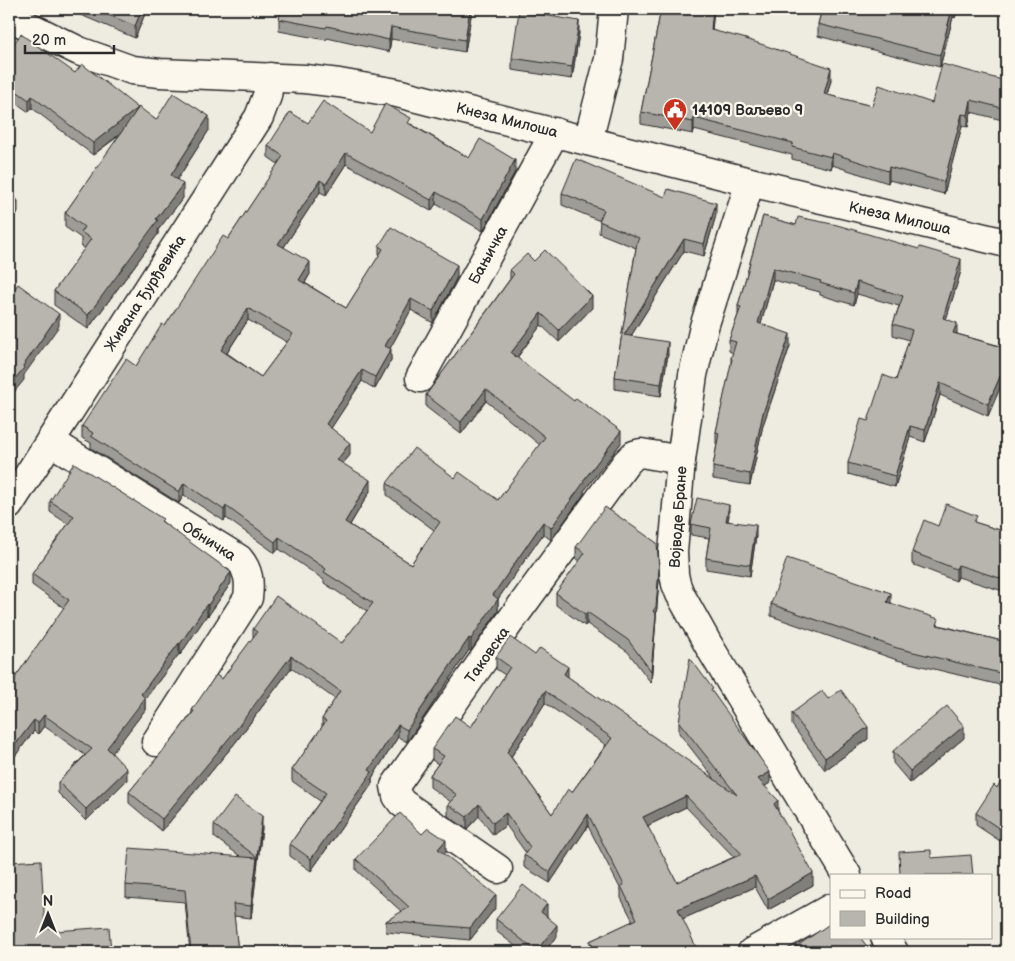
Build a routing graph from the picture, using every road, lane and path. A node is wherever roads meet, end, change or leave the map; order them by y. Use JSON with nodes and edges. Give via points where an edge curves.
{"nodes":[{"id":1,"x":614,"y":9,"type":"edge"},
{"id":2,"x":9,"y":16,"type":"edge"},
{"id":3,"x":270,"y":77,"type":"junction"},
{"id":4,"x":555,"y":132,"type":"junction"},
{"id":5,"x":588,"y":141,"type":"junction"},
{"id":6,"x":750,"y":182,"type":"junction"},
{"id":7,"x":1006,"y":243,"type":"edge"},
{"id":8,"x":420,"y":378,"type":"dead end"},
{"id":9,"x":50,"y":441,"type":"junction"},
{"id":10,"x":681,"y":460,"type":"junction"},
{"id":11,"x":9,"y":505,"type":"edge"},
{"id":12,"x":156,"y":742,"type":"dead end"},
{"id":13,"x":498,"y":869,"type":"dead end"},
{"id":14,"x":846,"y":874,"type":"edge"},
{"id":15,"x":830,"y":909,"type":"edge"},
{"id":16,"x":886,"y":938,"type":"edge"},
{"id":17,"x":752,"y":952,"type":"edge"},
{"id":18,"x":894,"y":952,"type":"edge"}],
"edges":[{"from":1,"to":5,"type":"street","via":[[609,59]]},
{"from":2,"to":3,"type":"street","name":"Кнеза Милоша","via":[[79,51],[132,70]]},
{"from":3,"to":4,"type":"street","name":"Кнеза Милоша","via":[[339,82],[397,93]]},
{"from":3,"to":9,"type":"street","name":"Живана Ђурђевића","via":[[259,116]]},
{"from":4,"to":5,"type":"street","name":"Кнеза Милоша"},
{"from":4,"to":8,"type":"street","name":"Бањичка"},
{"from":5,"to":6,"type":"street","name":"Кнеза Милоша"},
{"from":6,"to":7,"type":"street","name":"Кнеза Милоша"},
{"from":6,"to":10,"type":"street","name":"Војводе Бране","via":[[692,375]]},
{"from":9,"to":11,"type":"street","name":"Живана Ђурђевића"},
{"from":9,"to":12,"type":"street","name":"Обничка","via":[[245,566],[248,598]]},
{"from":10,"to":13,"type":"street","name":"Таковска","via":[[640,453],[626,463],[395,786],[402,803]]},
{"from":10,"to":14,"type":"street","name":"Војводе Бране","via":[[673,552],[676,584],[709,646]]},
{"from":15,"to":17,"type":"street"},
{"from":16,"to":18,"type":"street"}]}
